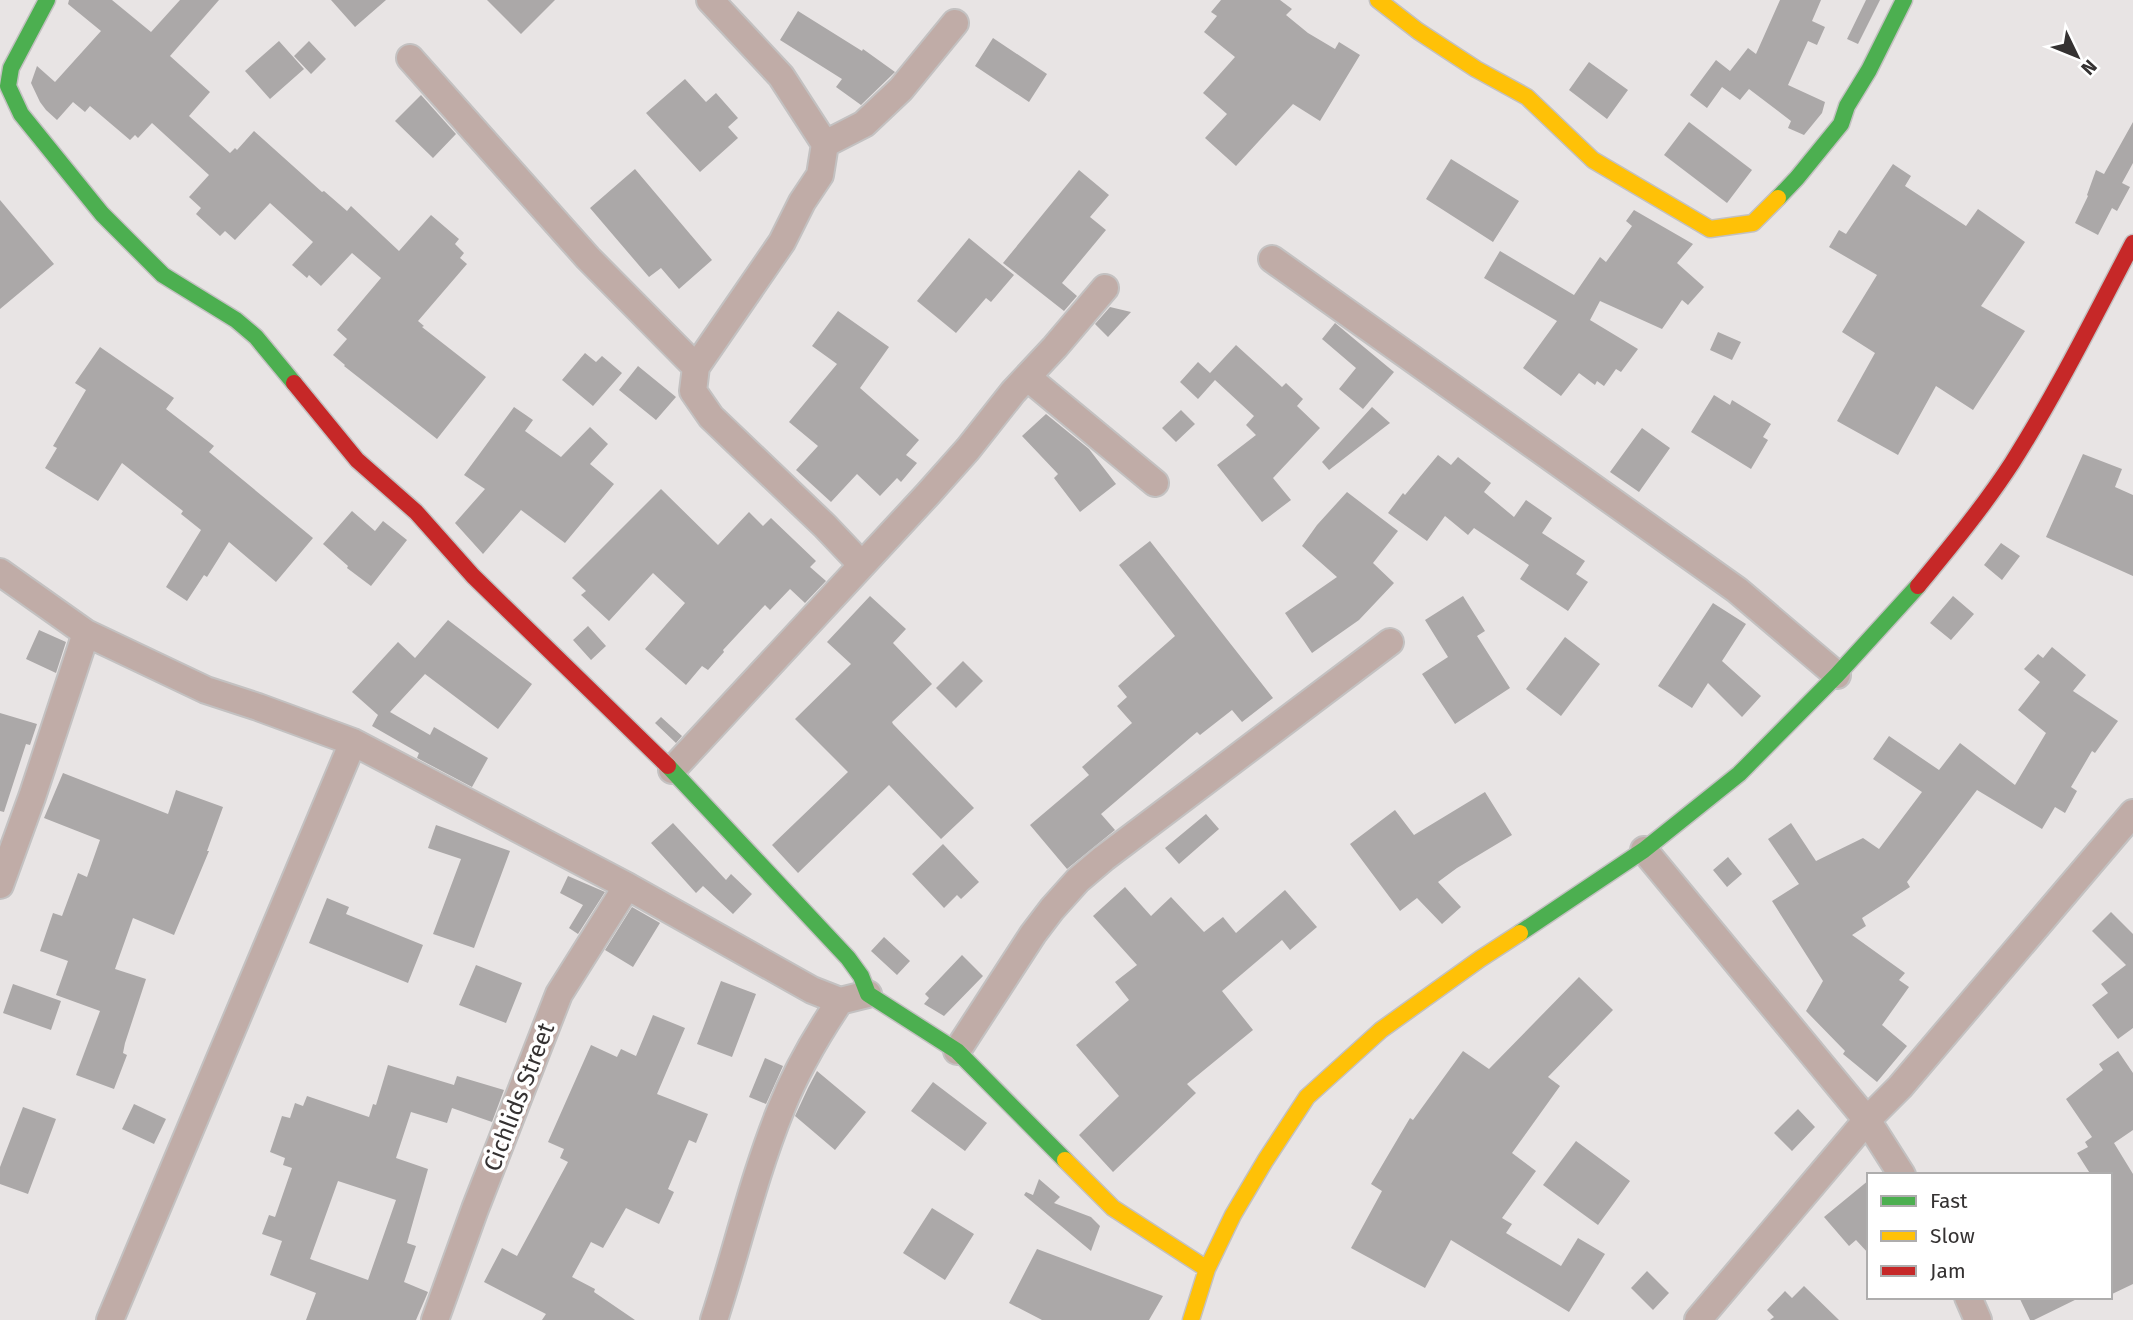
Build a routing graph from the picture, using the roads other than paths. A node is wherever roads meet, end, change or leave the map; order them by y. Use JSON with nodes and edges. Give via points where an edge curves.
{"nodes":[{"id":1,"x":47,"y":0,"type":"edge"},
{"id":2,"x":710,"y":0,"type":"edge"},
{"id":3,"x":1378,"y":0,"type":"edge"},
{"id":4,"x":1904,"y":0,"type":"edge"},
{"id":5,"x":954,"y":23,"type":"dead end"},
{"id":6,"x":410,"y":58,"type":"dead end"},
{"id":7,"x":825,"y":144,"type":"junction"},
{"id":8,"x":2133,"y":243,"type":"edge"},
{"id":9,"x":1272,"y":259,"type":"dead end"},
{"id":10,"x":1105,"y":288,"type":"dead end"},
{"id":11,"x":696,"y":367,"type":"junction"},
{"id":12,"x":1027,"y":377,"type":"junction"},
{"id":13,"x":1155,"y":483,"type":"dead end"},
{"id":14,"x":862,"y":565,"type":"junction"},
{"id":15,"x":0,"y":572,"type":"edge"},
{"id":16,"x":86,"y":633,"type":"junction"},
{"id":17,"x":1390,"y":642,"type":"dead end"},
{"id":18,"x":1838,"y":675,"type":"junction"},
{"id":19,"x":353,"y":742,"type":"junction"},
{"id":20,"x":672,"y":771,"type":"junction"},
{"id":21,"x":2133,"y":813,"type":"edge"},
{"id":22,"x":1644,"y":849,"type":"junction"},
{"id":23,"x":0,"y":885,"type":"edge"},
{"id":24,"x":627,"y":886,"type":"junction"},
{"id":25,"x":868,"y":994,"type":"junction"},
{"id":26,"x":840,"y":1001,"type":"junction"},
{"id":27,"x":957,"y":1051,"type":"junction"},
{"id":28,"x":1867,"y":1120,"type":"junction"},
{"id":29,"x":1901,"y":1173,"type":"edge"},
{"id":30,"x":1207,"y":1269,"type":"junction"},
{"id":31,"x":1969,"y":1299,"type":"edge"},
{"id":32,"x":110,"y":1320,"type":"edge"},
{"id":33,"x":435,"y":1320,"type":"edge"},
{"id":34,"x":714,"y":1320,"type":"edge"},
{"id":35,"x":1191,"y":1320,"type":"edge"},
{"id":36,"x":1698,"y":1320,"type":"edge"},
{"id":37,"x":1978,"y":1320,"type":"edge"}],
"edges":[{"from":1,"to":20,"type":"street","via":[[11,68],[8,86],[21,114],[102,214],[163,275],[256,337],[357,460],[415,512],[473,576]]},
{"from":2,"to":7,"type":"street","via":[[781,76]]},
{"from":3,"to":4,"type":"street","via":[[1476,69],[1527,97],[1593,160],[1710,229],[1753,223],[1797,178],[1841,124]]},
{"from":5,"to":7,"type":"street","via":[[901,89],[864,124]]},
{"from":6,"to":11,"type":"street","via":[[588,258]]},
{"from":7,"to":11,"type":"street","via":[[820,175],[782,242]]},
{"from":8,"to":18,"type":"street","via":[[2066,373],[2012,463],[1909,597]]},
{"from":9,"to":18,"type":"street","via":[[1737,590]]},
{"from":10,"to":12,"type":"street"},
{"from":11,"to":14,"type":"street","via":[[693,391],[711,417]]},
{"from":12,"to":13,"type":"street"},
{"from":12,"to":14,"type":"street"},
{"from":14,"to":20,"type":"street"},
{"from":15,"to":16,"type":"street"},
{"from":16,"to":19,"type":"street","via":[[206,690]]},
{"from":16,"to":23,"type":"street"},
{"from":17,"to":27,"type":"street","via":[[1079,880],[1033,934]]},
{"from":18,"to":22,"type":"street","via":[[1739,774]]},
{"from":19,"to":24,"type":"street"},
{"from":19,"to":32,"type":"street"},
{"from":20,"to":25,"type":"street","via":[[848,958]]},
{"from":21,"to":28,"type":"street"},
{"from":22,"to":28,"type":"street"},
{"from":22,"to":30,"type":"street","via":[[1427,995],[1307,1097],[1233,1214]]},
{"from":24,"to":26,"type":"street"},
{"from":24,"to":33,"type":"street","name":"Cichlids Street","via":[[559,994]]},
{"from":25,"to":26,"type":"street"},
{"from":25,"to":27,"type":"street"},
{"from":26,"to":34,"type":"street","via":[[781,1108]]},
{"from":27,"to":30,"type":"street","via":[[1113,1208]]},
{"from":28,"to":29,"type":"street"},
{"from":28,"to":36,"type":"street"},
{"from":30,"to":35,"type":"street"},
{"from":31,"to":37,"type":"street"}]}
